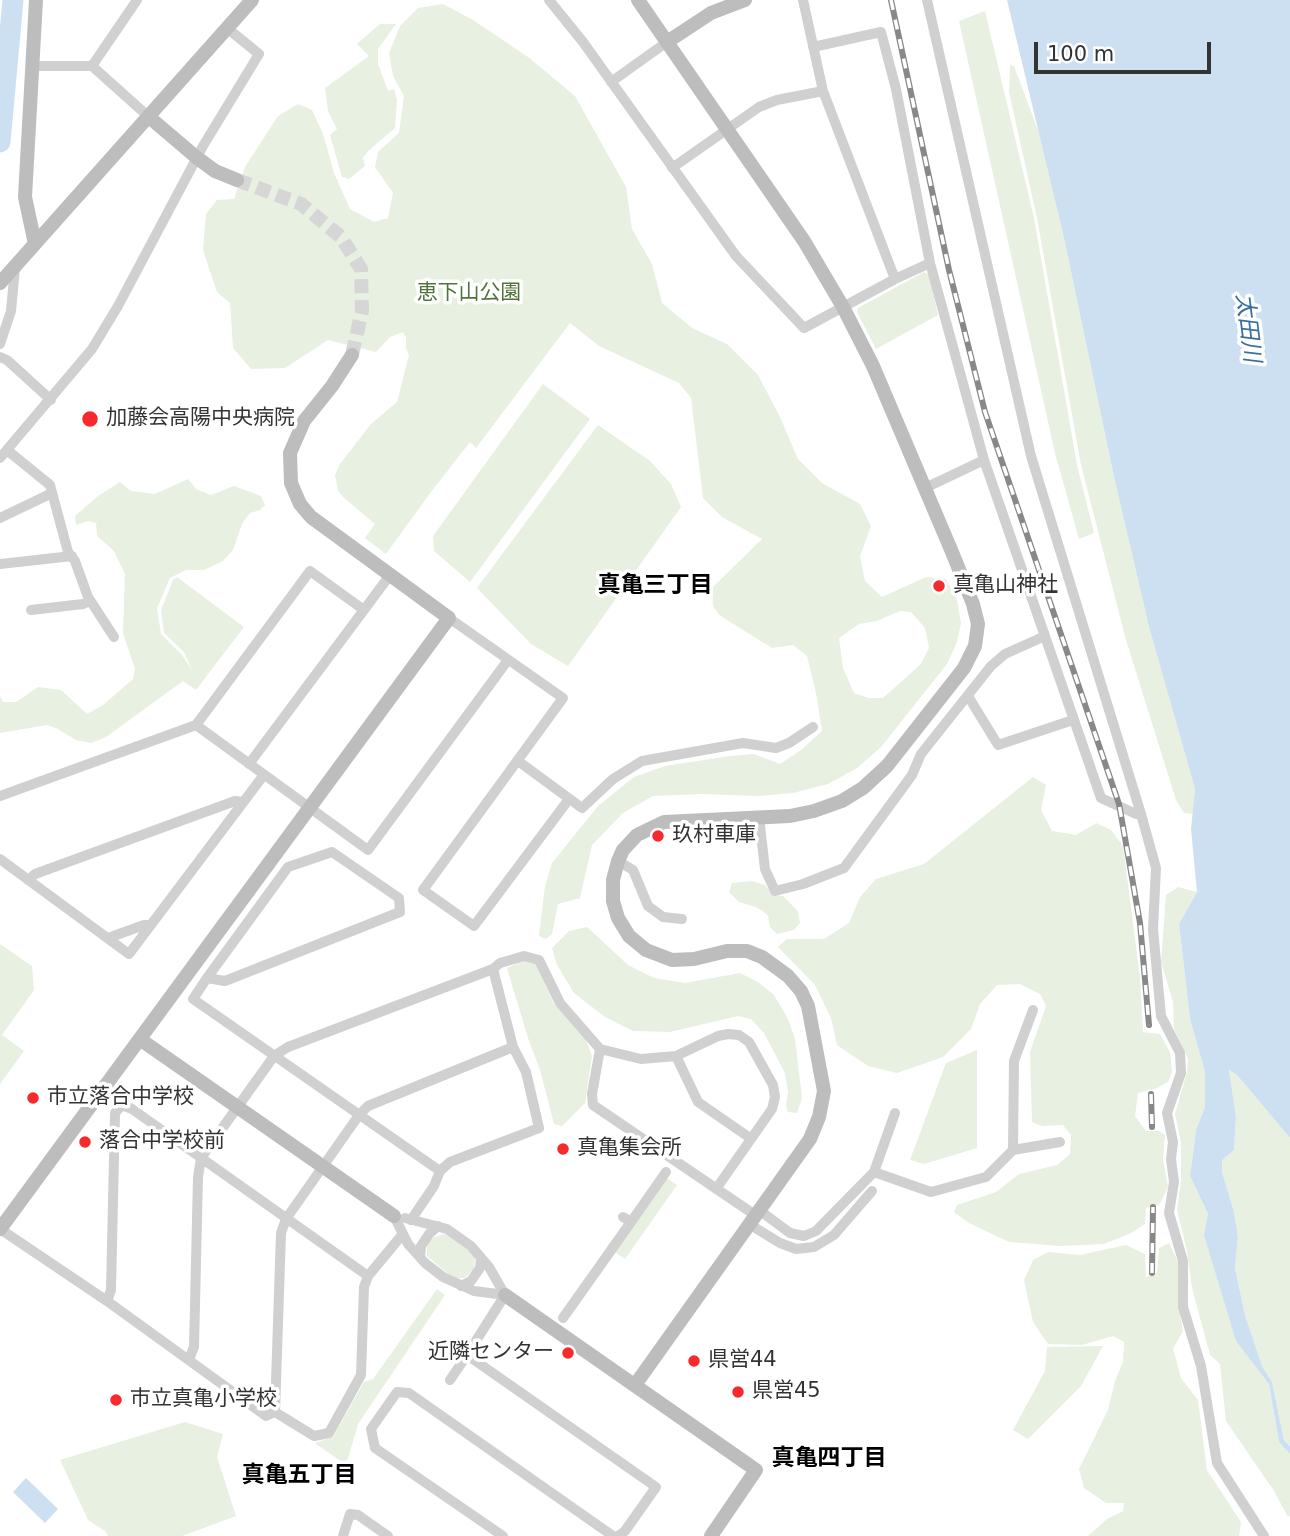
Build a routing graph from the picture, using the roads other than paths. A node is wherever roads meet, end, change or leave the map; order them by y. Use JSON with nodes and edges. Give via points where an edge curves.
{"nodes":[{"id":1,"x":36,"y":0,"type":"edge"},
{"id":2,"x":137,"y":0,"type":"edge"},
{"id":3,"x":252,"y":0,"type":"edge"},
{"id":4,"x":549,"y":0,"type":"edge"},
{"id":5,"x":638,"y":0,"type":"edge"},
{"id":6,"x":744,"y":0,"type":"edge"},
{"id":7,"x":803,"y":0,"type":"edge"},
{"id":8,"x":927,"y":0,"type":"edge"},
{"id":9,"x":228,"y":28,"type":"junction"},
{"id":10,"x":667,"y":42,"type":"junction"},
{"id":11,"x":813,"y":47,"type":"junction"},
{"id":12,"x":31,"y":66,"type":"junction"},
{"id":13,"x":92,"y":66,"type":"junction"},
{"id":14,"x":611,"y":82,"type":"junction"},
{"id":15,"x":823,"y":92,"type":"junction"},
{"id":16,"x":149,"y":117,"type":"junction"},
{"id":17,"x":727,"y":129,"type":"junction"},
{"id":18,"x":196,"y":157,"type":"junction"},
{"id":19,"x":672,"y":168,"type":"junction"},
{"id":20,"x":237,"y":180,"type":"tunnel mouth"},
{"id":21,"x":35,"y":244,"type":"junction"},
{"id":22,"x":930,"y":263,"type":"junction"},
{"id":23,"x":8,"y":275,"type":"edge"},
{"id":24,"x":895,"y":279,"type":"junction"},
{"id":25,"x":843,"y":307,"type":"junction"},
{"id":26,"x":0,"y":344,"type":"edge"},
{"id":27,"x":352,"y":355,"type":"tunnel mouth"},
{"id":28,"x":0,"y":358,"type":"edge"},
{"id":29,"x":51,"y":400,"type":"junction"},
{"id":30,"x":4,"y":454,"type":"edge"},
{"id":31,"x":984,"y":460,"type":"junction"},
{"id":32,"x":925,"y":488,"type":"junction"},
{"id":33,"x":52,"y":493,"type":"junction"},
{"id":34,"x":0,"y":519,"type":"edge"},
{"id":35,"x":72,"y":556,"type":"junction"},
{"id":36,"x":0,"y":564,"type":"edge"},
{"id":37,"x":390,"y":575,"type":"junction"},
{"id":38,"x":90,"y":601,"type":"junction"},
{"id":39,"x":31,"y":610,"type":"dead end"},
{"id":40,"x":364,"y":610,"type":"junction"},
{"id":41,"x":449,"y":618,"type":"junction"},
{"id":42,"x":1045,"y":636,"type":"junction"},
{"id":43,"x":114,"y":637,"type":"dead end"},
{"id":44,"x":508,"y":660,"type":"junction"},
{"id":45,"x":968,"y":696,"type":"junction"},
{"id":46,"x":1073,"y":720,"type":"junction"},
{"id":47,"x":196,"y":725,"type":"junction"},
{"id":48,"x":813,"y":727,"type":"dead end"},
{"id":49,"x":518,"y":761,"type":"junction"},
{"id":50,"x":249,"y":764,"type":"junction"},
{"id":51,"x":263,"y":776,"type":"junction"},
{"id":52,"x":0,"y":796,"type":"edge"},
{"id":53,"x":569,"y":799,"type":"junction"},
{"id":54,"x":242,"y":802,"type":"junction"},
{"id":55,"x":309,"y":809,"type":"junction"},
{"id":56,"x":1141,"y":814,"type":"junction"},
{"id":57,"x":759,"y":817,"type":"junction"},
{"id":58,"x":0,"y":859,"type":"edge"},
{"id":59,"x":618,"y":861,"type":"junction"},
{"id":60,"x":28,"y":880,"type":"junction"},
{"id":61,"x":682,"y":919,"type":"dead end"},
{"id":62,"x":151,"y":925,"type":"junction"},
{"id":63,"x":108,"y":938,"type":"junction"},
{"id":64,"x":493,"y":969,"type":"junction"},
{"id":65,"x":207,"y":978,"type":"junction"},
{"id":66,"x":1032,"y":1010,"type":"dead end"},
{"id":67,"x":141,"y":1040,"type":"junction"},
{"id":68,"x":513,"y":1047,"type":"junction"},
{"id":69,"x":600,"y":1049,"type":"junction"},
{"id":70,"x":274,"y":1056,"type":"junction"},
{"id":71,"x":676,"y":1056,"type":"junction"},
{"id":72,"x":237,"y":1107,"type":"junction"},
{"id":73,"x":895,"y":1113,"type":"dead end"},
{"id":74,"x":359,"y":1115,"type":"junction"},
{"id":75,"x":750,"y":1138,"type":"junction"},
{"id":76,"x":1060,"y":1142,"type":"dead end"},
{"id":77,"x":1013,"y":1150,"type":"junction"},
{"id":78,"x":201,"y":1158,"type":"junction"},
{"id":79,"x":322,"y":1166,"type":"junction"},
{"id":80,"x":440,"y":1171,"type":"junction"},
{"id":81,"x":666,"y":1172,"type":"dead end"},
{"id":82,"x":874,"y":1172,"type":"junction"},
{"id":83,"x":716,"y":1189,"type":"junction"},
{"id":84,"x":872,"y":1191,"type":"dead end"},
{"id":85,"x":394,"y":1216,"type":"junction"},
{"id":86,"x":754,"y":1216,"type":"junction"},
{"id":87,"x":286,"y":1219,"type":"junction"},
{"id":88,"x":411,"y":1220,"type":"junction"},
{"id":89,"x":438,"y":1226,"type":"junction"},
{"id":90,"x":0,"y":1229,"type":"edge"},
{"id":91,"x":402,"y":1235,"type":"junction"},
{"id":92,"x":420,"y":1257,"type":"junction"},
{"id":93,"x":481,"y":1258,"type":"junction"},
{"id":94,"x":368,"y":1276,"type":"junction"},
{"id":95,"x":461,"y":1286,"type":"junction"},
{"id":96,"x":505,"y":1295,"type":"junction"},
{"id":97,"x":107,"y":1301,"type":"junction"},
{"id":98,"x":563,"y":1318,"type":"dead end"},
{"id":99,"x":467,"y":1355,"type":"junction"},
{"id":100,"x":188,"y":1359,"type":"junction"},
{"id":101,"x":450,"y":1380,"type":"dead end"},
{"id":102,"x":635,"y":1385,"type":"junction"},
{"id":103,"x":275,"y":1412,"type":"junction"},
{"id":104,"x":343,"y":1536,"type":"edge"},
{"id":105,"x":388,"y":1536,"type":"edge"},
{"id":106,"x":503,"y":1536,"type":"edge"},
{"id":107,"x":613,"y":1536,"type":"edge"},
{"id":108,"x":618,"y":1536,"type":"edge"},
{"id":109,"x":712,"y":1536,"type":"edge"},
{"id":110,"x":1264,"y":1536,"type":"edge"}],
"edges":[{"from":1,"to":12,"type":"street"},
{"from":2,"to":13,"type":"street"},
{"from":3,"to":9,"type":"street"},
{"from":4,"to":14,"type":"street"},
{"from":5,"to":10,"type":"street"},
{"from":6,"to":10,"type":"street","via":[[711,13]]},
{"from":7,"to":11,"type":"street"},
{"from":8,"to":56,"type":"street","via":[[1031,456]]},
{"from":9,"to":16,"type":"street"},
{"from":9,"to":18,"type":"street","via":[[259,54]]},
{"from":10,"to":14,"type":"street"},
{"from":10,"to":17,"type":"street"},
{"from":11,"to":15,"type":"street"},
{"from":11,"to":22,"type":"street","via":[[881,32]]},
{"from":12,"to":13,"type":"street"},
{"from":12,"to":21,"type":"street","via":[[25,197]]},
{"from":13,"to":16,"type":"street"},
{"from":14,"to":19,"type":"street"},
{"from":15,"to":17,"type":"street","via":[[777,100]]},
{"from":15,"to":24,"type":"street"},
{"from":16,"to":18,"type":"street"},
{"from":16,"to":21,"type":"street"},
{"from":17,"to":19,"type":"street"},
{"from":17,"to":25,"type":"street"},
{"from":18,"to":20,"type":"street"},
{"from":18,"to":29,"type":"street","via":[[112,317]]},
{"from":19,"to":25,"type":"street","via":[[736,256],[804,328]]},
{"from":21,"to":23,"type":"street"},
{"from":22,"to":24,"type":"street"},
{"from":22,"to":31,"type":"street"},
{"from":23,"to":26,"type":"street","via":[[11,311]]},
{"from":24,"to":25,"type":"street"},
{"from":25,"to":32,"type":"street"},
{"from":27,"to":37,"type":"street","via":[[303,421],[290,453],[291,483],[311,517]]},
{"from":28,"to":29,"type":"street"},
{"from":29,"to":30,"type":"street"},
{"from":30,"to":33,"type":"street","via":[[50,485]]},
{"from":31,"to":32,"type":"street"},
{"from":31,"to":42,"type":"street"},
{"from":32,"to":57,"type":"street","via":[[976,614],[970,657],[887,766],[863,788],[814,811]]},
{"from":33,"to":34,"type":"street"},
{"from":33,"to":35,"type":"street"},
{"from":35,"to":36,"type":"street"},
{"from":35,"to":38,"type":"street"},
{"from":37,"to":40,"type":"street"},
{"from":37,"to":41,"type":"street"},
{"from":38,"to":39,"type":"street"},
{"from":38,"to":43,"type":"street"},
{"from":40,"to":47,"type":"street","via":[[310,571]]},
{"from":40,"to":50,"type":"street"},
{"from":41,"to":44,"type":"street"},
{"from":41,"to":55,"type":"street"},
{"from":42,"to":45,"type":"street","via":[[1005,654]]},
{"from":42,"to":46,"type":"street"},
{"from":44,"to":49,"type":"street","via":[[563,698]]},
{"from":44,"to":55,"type":"street","via":[[368,850]]},
{"from":45,"to":46,"type":"street","via":[[998,745]]},
{"from":45,"to":57,"type":"street","via":[[921,754],[912,775],[844,868],[775,891],[765,869]]},
{"from":46,"to":56,"type":"street","via":[[1101,798]]},
{"from":47,"to":50,"type":"street"},
{"from":47,"to":52,"type":"street"},
{"from":48,"to":53,"type":"street","via":[[776,747],[743,743],[642,761],[613,779],[582,808]]},
{"from":49,"to":53,"type":"street"},
{"from":49,"to":53,"type":"street","via":[[423,890],[474,926]]},
{"from":50,"to":51,"type":"street"},
{"from":51,"to":54,"type":"street"},
{"from":51,"to":55,"type":"street"},
{"from":54,"to":60,"type":"street","via":[[35,873]]},
{"from":54,"to":62,"type":"street"},
{"from":55,"to":67,"type":"street"},
{"from":56,"to":110,"type":"street","via":[[1156,868],[1153,929],[1161,1016],[1180,1054],[1181,1073],[1167,1113],[1174,1182],[1169,1213],[1183,1261],[1183,1307],[1201,1366],[1217,1463]]},
{"from":57,"to":59,"type":"street","via":[[664,822],[637,835]]},
{"from":58,"to":60,"type":"street"},
{"from":59,"to":61,"type":"street","via":[[633,870],[648,906],[663,917]]},
{"from":59,"to":86,"type":"street","via":[[612,901],[629,936],[646,950],[672,960],[747,951],[788,976],[808,1006],[824,1091],[819,1117],[810,1139]]},
{"from":60,"to":63,"type":"street"},
{"from":62,"to":63,"type":"street"},
{"from":62,"to":63,"type":"street","via":[[130,954]]},
{"from":64,"to":68,"type":"street"},
{"from":64,"to":69,"type":"street","via":[[524,956],[539,960],[561,1005]]},
{"from":64,"to":70,"type":"street","via":[[288,1046]]},
{"from":65,"to":65,"type":"street","via":[[225,981],[400,912],[399,898],[332,852],[288,867]]},
{"from":65,"to":70,"type":"street","via":[[193,999]]},
{"from":66,"to":77,"type":"street","via":[[1014,1061]]},
{"from":67,"to":72,"type":"street"},
{"from":67,"to":90,"type":"street"},
{"from":68,"to":74,"type":"street","via":[[368,1106]]},
{"from":68,"to":80,"type":"street","via":[[526,1072],[539,1128],[450,1162]]},
{"from":69,"to":71,"type":"street","via":[[641,1059]]},
{"from":69,"to":83,"type":"street","via":[[593,1105]]},
{"from":70,"to":72,"type":"street"},
{"from":70,"to":74,"type":"street"},
{"from":71,"to":75,"type":"street","via":[[698,1102]]},
{"from":71,"to":75,"type":"street","via":[[729,1034],[749,1042],[775,1097],[772,1109]]},
{"from":72,"to":78,"type":"street"},
{"from":72,"to":79,"type":"street"},
{"from":73,"to":82,"type":"street"},
{"from":74,"to":79,"type":"street"},
{"from":74,"to":80,"type":"street"},
{"from":75,"to":83,"type":"street"},
{"from":76,"to":77,"type":"street"},
{"from":77,"to":82,"type":"street","via":[[986,1177],[931,1192]]},
{"from":78,"to":87,"type":"street"},
{"from":78,"to":97,"type":"street","via":[[132,1109],[122,1105],[115,1113],[111,1290]]},
{"from":78,"to":100,"type":"street","via":[[194,1347]]},
{"from":79,"to":85,"type":"street"},
{"from":79,"to":87,"type":"street"},
{"from":80,"to":88,"type":"street"},
{"from":81,"to":98,"type":"street","via":[[627,1220]]},
{"from":82,"to":86,"type":"street","via":[[828,1221],[804,1237]]},
{"from":83,"to":86,"type":"street"},
{"from":84,"to":86,"type":"street","via":[[834,1235],[814,1247],[796,1249],[780,1243]]},
{"from":85,"to":88,"type":"street"},
{"from":85,"to":91,"type":"street"},
{"from":86,"to":102,"type":"street"},
{"from":87,"to":94,"type":"street"},
{"from":87,"to":103,"type":"street","via":[[281,1233]]},
{"from":88,"to":89,"type":"street"},
{"from":89,"to":92,"type":"street","via":[[421,1246]]},
{"from":89,"to":93,"type":"street","via":[[471,1246]]},
{"from":90,"to":97,"type":"street"},
{"from":91,"to":92,"type":"street"},
{"from":91,"to":94,"type":"street"},
{"from":92,"to":95,"type":"street"},
{"from":93,"to":95,"type":"street","via":[[471,1281]]},
{"from":93,"to":96,"type":"street"},
{"from":94,"to":103,"type":"street","via":[[361,1375],[329,1433],[313,1436]]},
{"from":95,"to":96,"type":"street"},
{"from":96,"to":99,"type":"street"},
{"from":96,"to":102,"type":"street"},
{"from":97,"to":100,"type":"street"},
{"from":99,"to":101,"type":"street"},
{"from":99,"to":108,"type":"street","via":[[656,1488]]},
{"from":100,"to":103,"type":"street","via":[[266,1416]]},
{"from":102,"to":109,"type":"street","via":[[755,1470]]},
{"from":104,"to":105,"type":"street","via":[[349,1514],[358,1515]]},
{"from":106,"to":107,"type":"street","via":[[375,1448],[371,1429],[397,1392],[409,1393]]}]}
